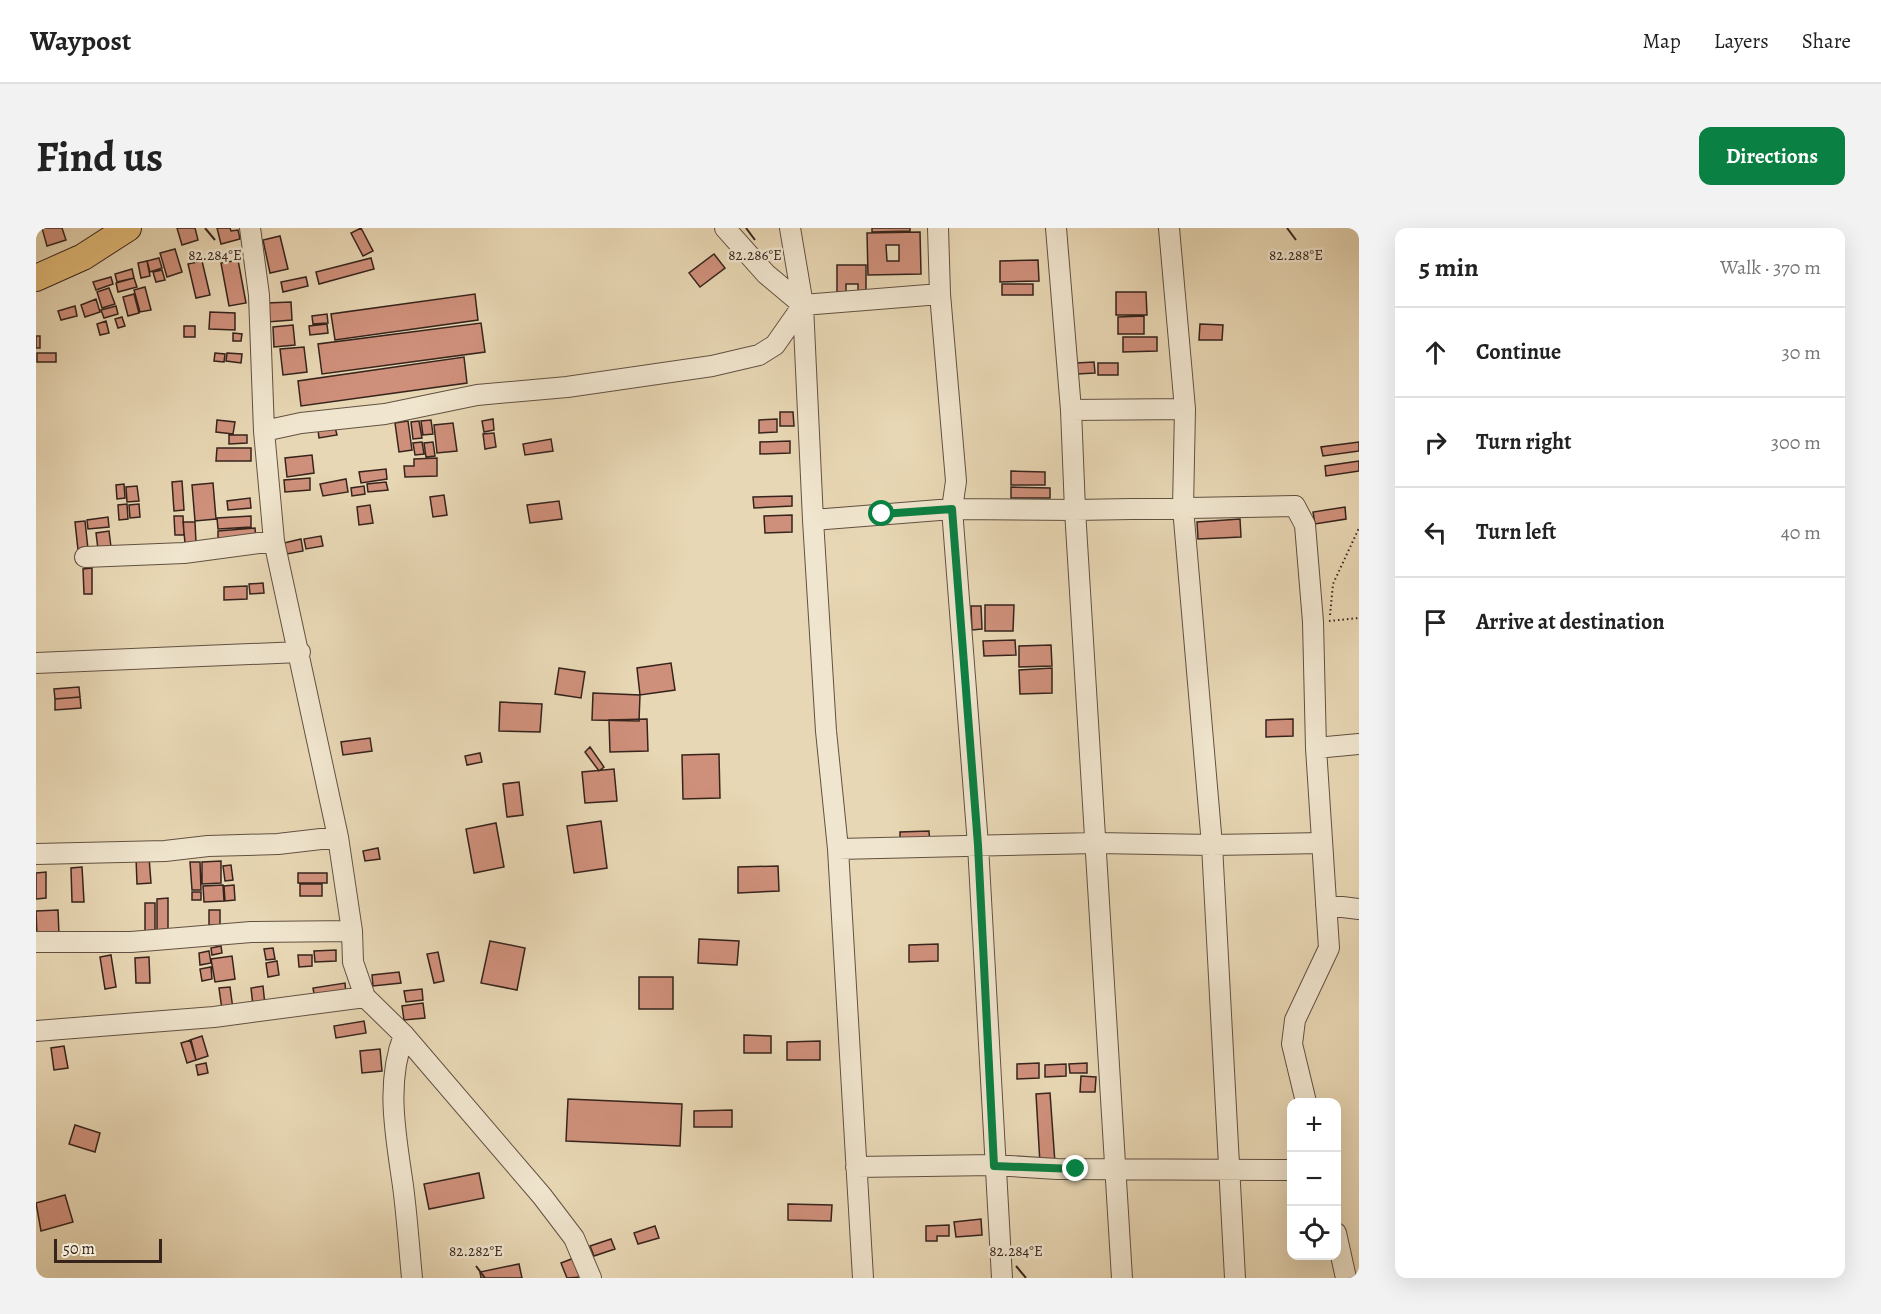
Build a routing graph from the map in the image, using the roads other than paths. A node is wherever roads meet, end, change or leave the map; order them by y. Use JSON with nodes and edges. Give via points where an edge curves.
{"nodes":[{"id":1,"x":128,"y":228,"type":"edge"},
{"id":2,"x":250,"y":228,"type":"edge"},
{"id":3,"x":725,"y":228,"type":"edge"},
{"id":4,"x":790,"y":228,"type":"edge"},
{"id":5,"x":938,"y":228,"type":"edge"},
{"id":6,"x":1056,"y":228,"type":"edge"},
{"id":7,"x":1169,"y":228,"type":"edge"},
{"id":8,"x":36,"y":278,"type":"edge"},
{"id":9,"x":940,"y":294,"type":"junction"},
{"id":10,"x":803,"y":305,"type":"junction"},
{"id":11,"x":1185,"y":409,"type":"junction"},
{"id":12,"x":1071,"y":410,"type":"junction"},
{"id":13,"x":264,"y":431,"type":"junction"},
{"id":14,"x":1184,"y":507,"type":"junction"},
{"id":15,"x":952,"y":509,"type":"junction"},
{"id":16,"x":1075,"y":510,"type":"junction"},
{"id":17,"x":813,"y":520,"type":"junction"},
{"id":18,"x":274,"y":541,"type":"junction"},
{"id":19,"x":85,"y":557,"type":"dead end"},
{"id":20,"x":300,"y":652,"type":"junction"},
{"id":21,"x":36,"y":663,"type":"edge"},
{"id":22,"x":1359,"y":744,"type":"edge"},
{"id":23,"x":1316,"y":748,"type":"junction"},
{"id":24,"x":338,"y":837,"type":"junction"},
{"id":25,"x":1096,"y":843,"type":"junction"},
{"id":26,"x":1322,"y":843,"type":"junction"},
{"id":27,"x":978,"y":845,"type":"junction"},
{"id":28,"x":1212,"y":845,"type":"junction"},
{"id":29,"x":838,"y":849,"type":"junction"},
{"id":30,"x":36,"y":854,"type":"edge"},
{"id":31,"x":1326,"y":904,"type":"junction"},
{"id":32,"x":1359,"y":909,"type":"edge"},
{"id":33,"x":352,"y":932,"type":"junction"},
{"id":34,"x":36,"y":942,"type":"edge"},
{"id":35,"x":365,"y":997,"type":"junction"},
{"id":36,"x":36,"y":1031,"type":"edge"},
{"id":37,"x":404,"y":1035,"type":"junction"},
{"id":38,"x":1305,"y":1098,"type":"edge"},
{"id":39,"x":994,"y":1166,"type":"junction"},
{"id":40,"x":856,"y":1167,"type":"junction"},
{"id":41,"x":1115,"y":1168,"type":"junction"},
{"id":42,"x":1229,"y":1168,"type":"junction"},
{"id":43,"x":1287,"y":1170,"type":"edge"},
{"id":44,"x":1341,"y":1256,"type":"edge"},
{"id":45,"x":412,"y":1278,"type":"edge"},
{"id":46,"x":591,"y":1278,"type":"edge"},
{"id":47,"x":863,"y":1278,"type":"edge"},
{"id":48,"x":1002,"y":1278,"type":"edge"},
{"id":49,"x":1122,"y":1278,"type":"edge"},
{"id":50,"x":1235,"y":1278,"type":"edge"},
{"id":51,"x":1346,"y":1278,"type":"edge"}],
"edges":[{"from":1,"to":8,"type":"main road","via":[[82,257]]},
{"from":2,"to":13,"type":"street","via":[[259,295]]},
{"from":3,"to":10,"type":"street","via":[[766,274]]},
{"from":4,"to":10,"type":"street"},
{"from":5,"to":9,"type":"street"},
{"from":6,"to":12,"type":"street"},
{"from":7,"to":11,"type":"street"},
{"from":9,"to":10,"type":"street"},
{"from":9,"to":15,"type":"street","via":[[956,481]]},
{"from":10,"to":13,"type":"street","via":[[775,345],[759,355],[712,366],[567,387],[477,395],[385,414]]},
{"from":10,"to":17,"type":"street"},
{"from":11,"to":12,"type":"street"},
{"from":11,"to":14,"type":"street"},
{"from":12,"to":16,"type":"street"},
{"from":13,"to":18,"type":"street"},
{"from":14,"to":16,"type":"street"},
{"from":14,"to":23,"type":"street","via":[[1295,506],[1305,525],[1322,622]]},
{"from":14,"to":28,"type":"street"},
{"from":15,"to":16,"type":"street"},
{"from":15,"to":17,"type":"street"},
{"from":15,"to":27,"type":"street"},
{"from":16,"to":25,"type":"street"},
{"from":17,"to":29,"type":"street","via":[[826,731]]},
{"from":18,"to":19,"type":"street","via":[[184,553]]},
{"from":18,"to":20,"type":"street"},
{"from":20,"to":21,"type":"street"},
{"from":20,"to":24,"type":"street"},
{"from":22,"to":23,"type":"street"},
{"from":23,"to":26,"type":"street"},
{"from":24,"to":30,"type":"street","via":[[165,851]]},
{"from":24,"to":33,"type":"street"},
{"from":25,"to":27,"type":"street"},
{"from":25,"to":28,"type":"street"},
{"from":25,"to":41,"type":"street"},
{"from":26,"to":28,"type":"street"},
{"from":26,"to":31,"type":"street"},
{"from":27,"to":29,"type":"street"},
{"from":27,"to":39,"type":"street"},
{"from":28,"to":42,"type":"street"},
{"from":29,"to":40,"type":"street"},
{"from":31,"to":32,"type":"street"},
{"from":31,"to":38,"type":"street","via":[[1329,948],[1295,1020],[1292,1044]]},
{"from":33,"to":34,"type":"street","via":[[251,932],[131,942]]},
{"from":33,"to":35,"type":"street","via":[[352,962]]},
{"from":35,"to":36,"type":"street","via":[[213,1017]]},
{"from":35,"to":37,"type":"street"},
{"from":37,"to":45,"type":"street","via":[[393,1085]]},
{"from":37,"to":46,"type":"street","via":[[542,1196],[574,1238]]},
{"from":39,"to":40,"type":"street"},
{"from":39,"to":41,"type":"street"},
{"from":39,"to":48,"type":"street"},
{"from":40,"to":47,"type":"street"},
{"from":41,"to":42,"type":"street"},
{"from":41,"to":49,"type":"street"},
{"from":42,"to":43,"type":"street"},
{"from":42,"to":50,"type":"street"},
{"from":44,"to":51,"type":"street"}]}
